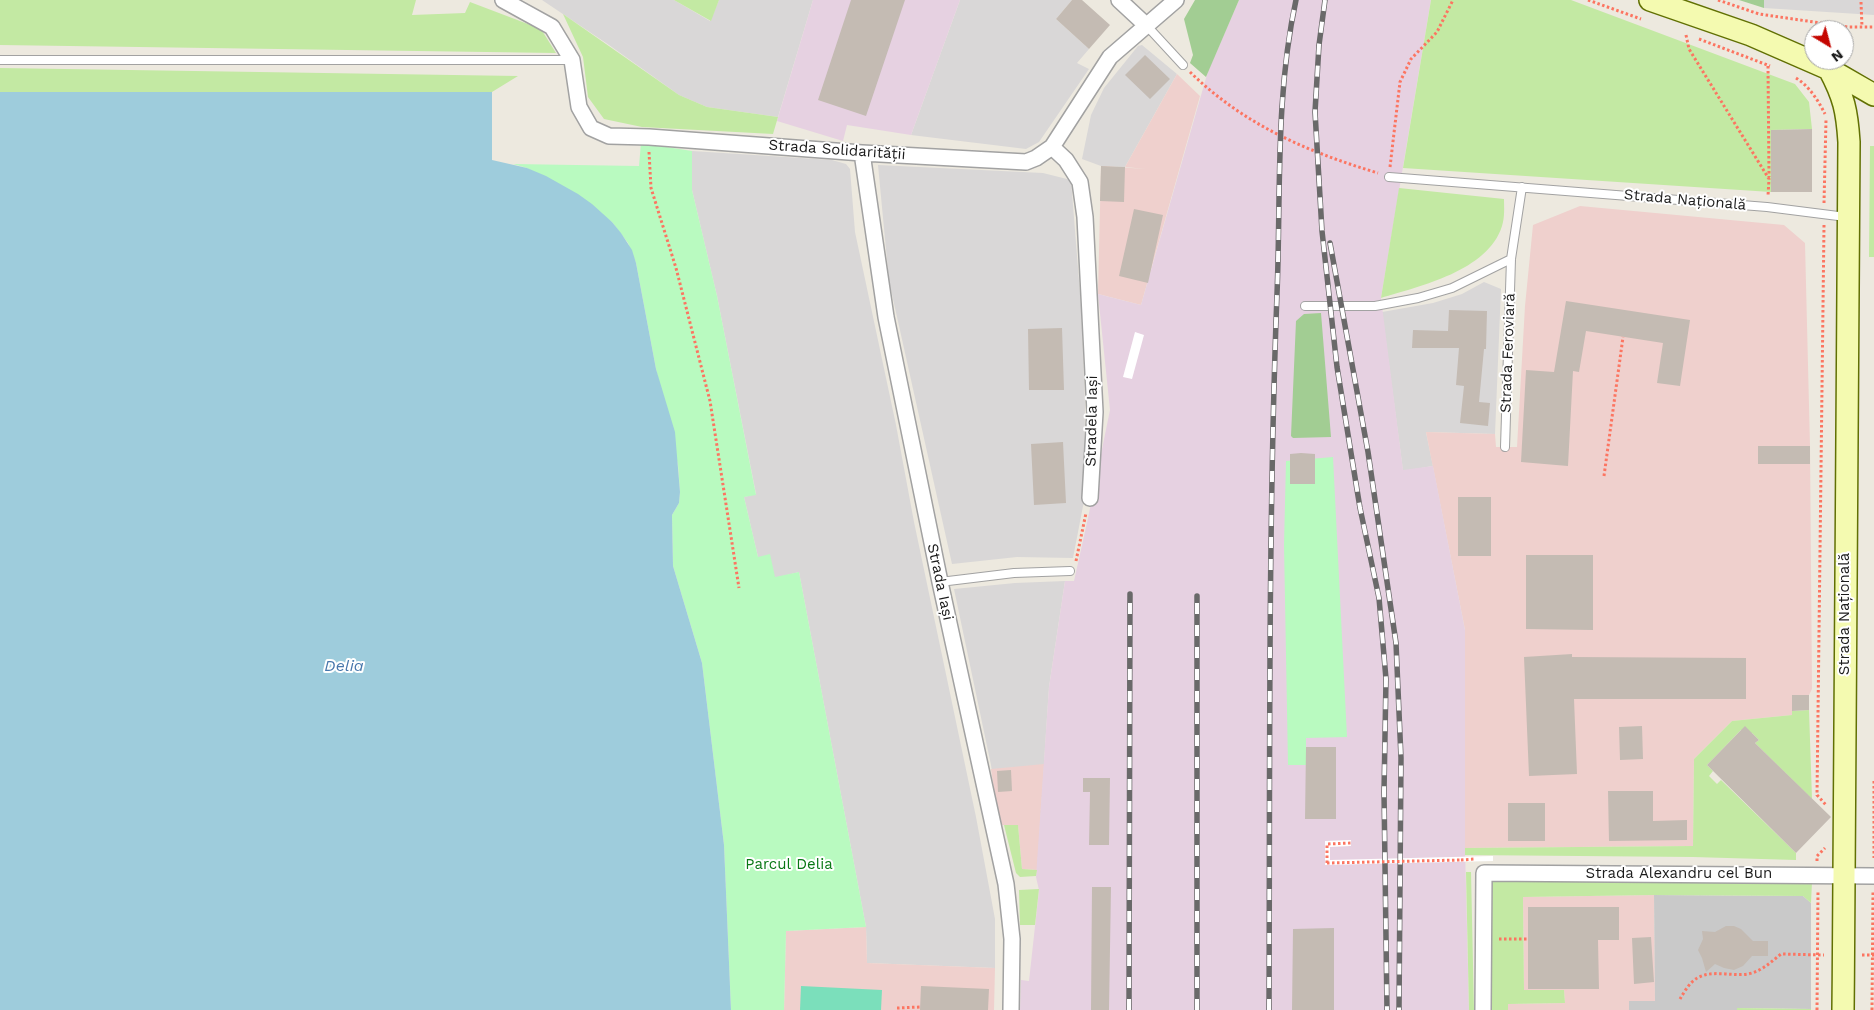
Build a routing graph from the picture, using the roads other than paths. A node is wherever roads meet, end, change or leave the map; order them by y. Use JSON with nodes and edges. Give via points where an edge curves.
{"nodes":[{"id":1,"x":503,"y":0,"type":"edge"},
{"id":2,"x":1119,"y":0,"type":"edge"},
{"id":3,"x":1176,"y":0,"type":"edge"},
{"id":4,"x":1646,"y":10,"type":"edge"},
{"id":5,"x":1147,"y":26,"type":"junction"},
{"id":6,"x":1804,"y":58,"type":"edge"},
{"id":7,"x":0,"y":60,"type":"edge"},
{"id":8,"x":572,"y":60,"type":"junction"},
{"id":9,"x":1183,"y":65,"type":"road end"},
{"id":10,"x":1830,"y":70,"type":"edge"},
{"id":11,"x":1831,"y":70,"type":"edge"},
{"id":12,"x":1874,"y":95,"type":"edge"},
{"id":13,"x":1052,"y":147,"type":"junction"},
{"id":14,"x":862,"y":153,"type":"junction"},
{"id":15,"x":1389,"y":177,"type":"road end"},
{"id":16,"x":1522,"y":187,"type":"junction"},
{"id":17,"x":1848,"y":217,"type":"junction"},
{"id":18,"x":1511,"y":259,"type":"junction"},
{"id":19,"x":1305,"y":306,"type":"dead end"},
{"id":20,"x":1505,"y":447,"type":"dead end"},
{"id":21,"x":1090,"y":498,"type":"road end"},
{"id":22,"x":1070,"y":571,"type":"road end"},
{"id":23,"x":940,"y":582,"type":"junction"},
{"id":24,"x":1845,"y":876,"type":"junction"},
{"id":25,"x":1874,"y":876,"type":"edge"},
{"id":26,"x":1011,"y":1010,"type":"edge"},
{"id":27,"x":1483,"y":1010,"type":"edge"},
{"id":28,"x":1843,"y":1010,"type":"edge"}],
"edges":[{"from":1,"to":8,"type":"street","name":"Strada Solidarității","via":[[552,27]]},
{"from":2,"to":5,"type":"street"},
{"from":3,"to":5,"type":"street","name":"Strada Solidarității"},
{"from":4,"to":6,"type":"street","via":[[1751,35]]},
{"from":5,"to":9,"type":"lane"},
{"from":5,"to":13,"type":"street","name":"Strada Solidarității","via":[[1110,57]]},
{"from":7,"to":8,"type":"lane"},
{"from":8,"to":14,"type":"street","name":"Strada Solidarității","via":[[579,107],[591,128],[609,136],[649,136]]},
{"from":10,"to":17,"type":"street","name":"Strada Națională","via":[[1847,112]]},
{"from":11,"to":12,"type":"street"},
{"from":13,"to":14,"type":"street","name":"Strada Solidarității","via":[[1026,162]]},
{"from":13,"to":21,"type":"street","name":"Stradela Iași","via":[[1066,160],[1080,182],[1085,217],[1095,412]]},
{"from":14,"to":23,"type":"street","name":"Strada Iași","via":[[886,317]]},
{"from":15,"to":16,"type":"lane"},
{"from":16,"to":17,"type":"lane","name":"Strada Națională","via":[[1767,207]]},
{"from":16,"to":18,"type":"lane","name":"Strada Feroviară"},
{"from":17,"to":24,"type":"street","name":"Strada Națională"},
{"from":18,"to":19,"type":"lane","via":[[1452,288],[1418,298],[1375,306]]},
{"from":18,"to":20,"type":"lane","name":"Strada Feroviară"},
{"from":22,"to":23,"type":"lane","via":[[1014,573]]},
{"from":23,"to":26,"type":"street","name":"Strada Iași","via":[[1006,884],[1012,939]]},
{"from":24,"to":25,"type":"street","name":"Strada Alexandru cel Bun"},
{"from":24,"to":27,"type":"street","name":"Strada Alexandru cel Bun","via":[[1484,873]]},
{"from":24,"to":28,"type":"street","name":"Strada Națională"}]}
